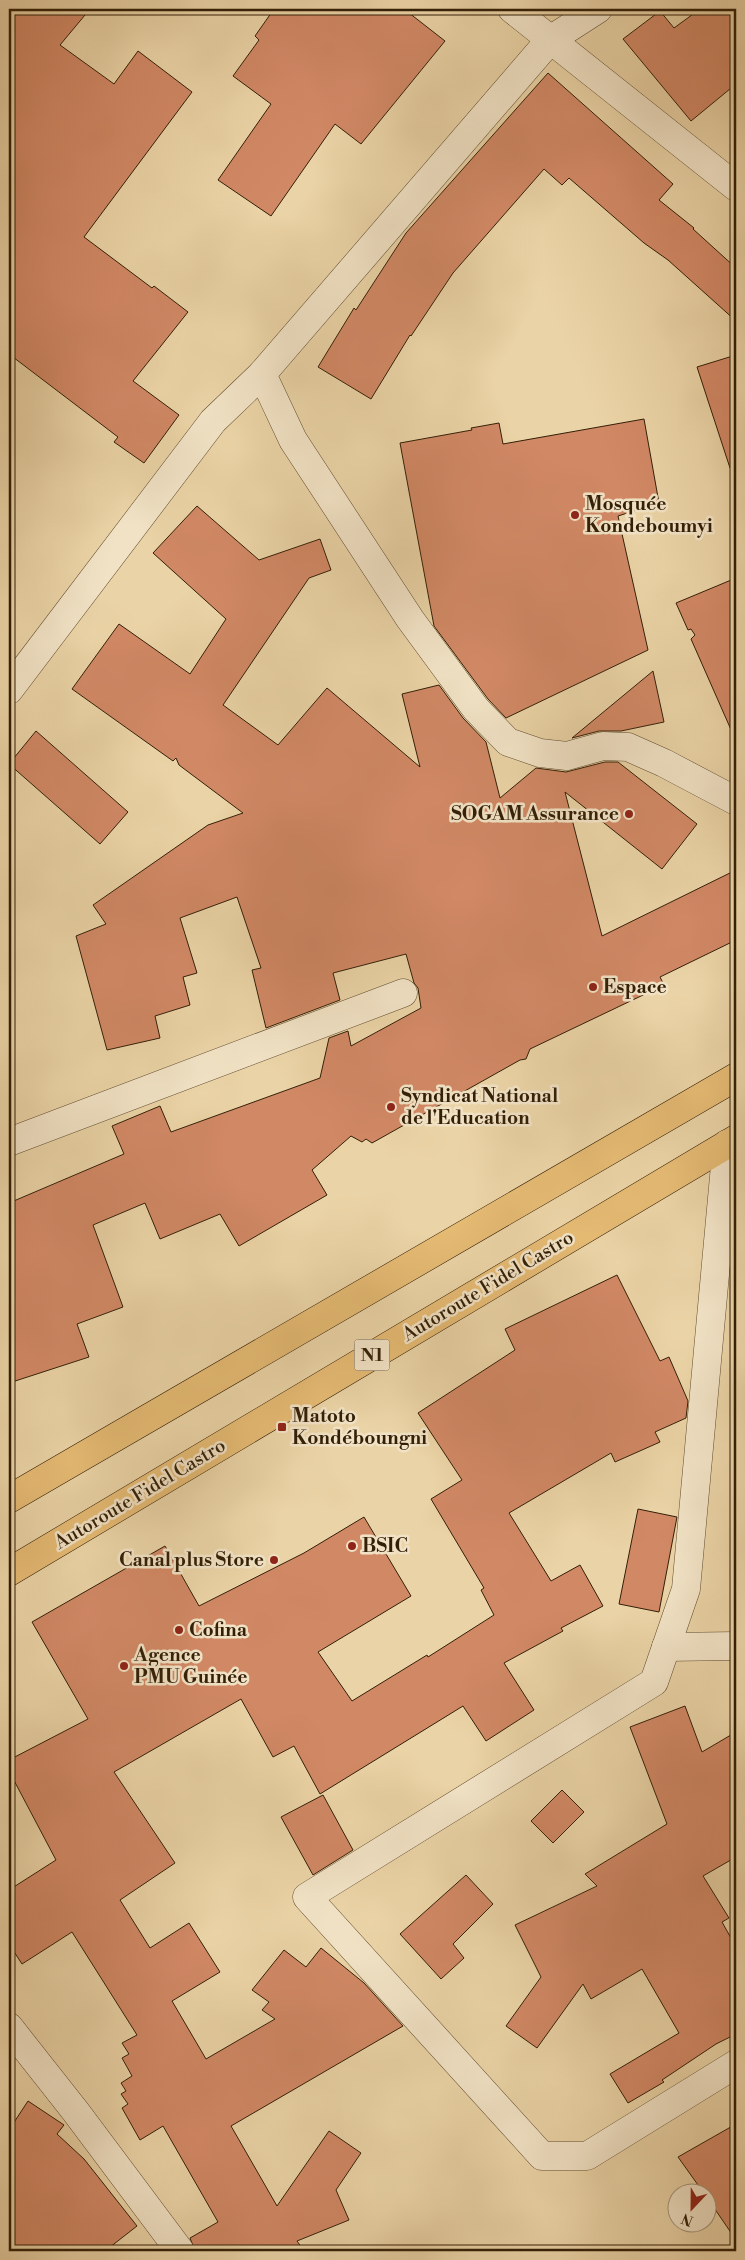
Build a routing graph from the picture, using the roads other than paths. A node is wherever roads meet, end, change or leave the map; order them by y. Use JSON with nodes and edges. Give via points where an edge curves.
{"nodes":[{"id":1,"x":512,"y":9,"type":"edge"},
{"id":2,"x":598,"y":9,"type":"edge"},
{"id":3,"x":550,"y":40,"type":"junction"},
{"id":4,"x":736,"y":187,"type":"edge"},
{"id":5,"x":262,"y":374,"type":"junction"},
{"id":6,"x":9,"y":690,"type":"edge"},
{"id":7,"x":736,"y":801,"type":"edge"},
{"id":8,"x":403,"y":993,"type":"dead end"},
{"id":9,"x":736,"y":1077,"type":"edge"},
{"id":10,"x":732,"y":1141,"type":"edge"},
{"id":11,"x":9,"y":1142,"type":"edge"},
{"id":12,"x":9,"y":1499,"type":"edge"},
{"id":13,"x":9,"y":1572,"type":"edge"},
{"id":14,"x":736,"y":1646,"type":"edge"},
{"id":15,"x":666,"y":1647,"type":"junction"},
{"id":16,"x":9,"y":2027,"type":"edge"},
{"id":17,"x":736,"y":2064,"type":"edge"},
{"id":18,"x":180,"y":2251,"type":"edge"}],
"edges":[{"from":1,"to":3,"type":"street"},
{"from":2,"to":3,"type":"street"},
{"from":3,"to":4,"type":"street"},
{"from":3,"to":5,"type":"street"},
{"from":5,"to":6,"type":"street","via":[[213,421]]},
{"from":5,"to":7,"type":"street","via":[[292,440],[410,619],[476,709],[508,742],[540,753],[568,756],[603,746],[628,747]]},
{"from":8,"to":11,"type":"street"},
{"from":9,"to":12,"type":"highway"},
{"from":10,"to":13,"type":"highway","name":"Autoroute Fidel Castro","number":"N1"},
{"from":10,"to":15,"type":"street","via":[[686,1589]]},
{"from":14,"to":15,"type":"street"},
{"from":15,"to":17,"type":"street","via":[[654,1682],[307,1897],[542,2156],[587,2156]]},
{"from":16,"to":18,"type":"street"}]}
